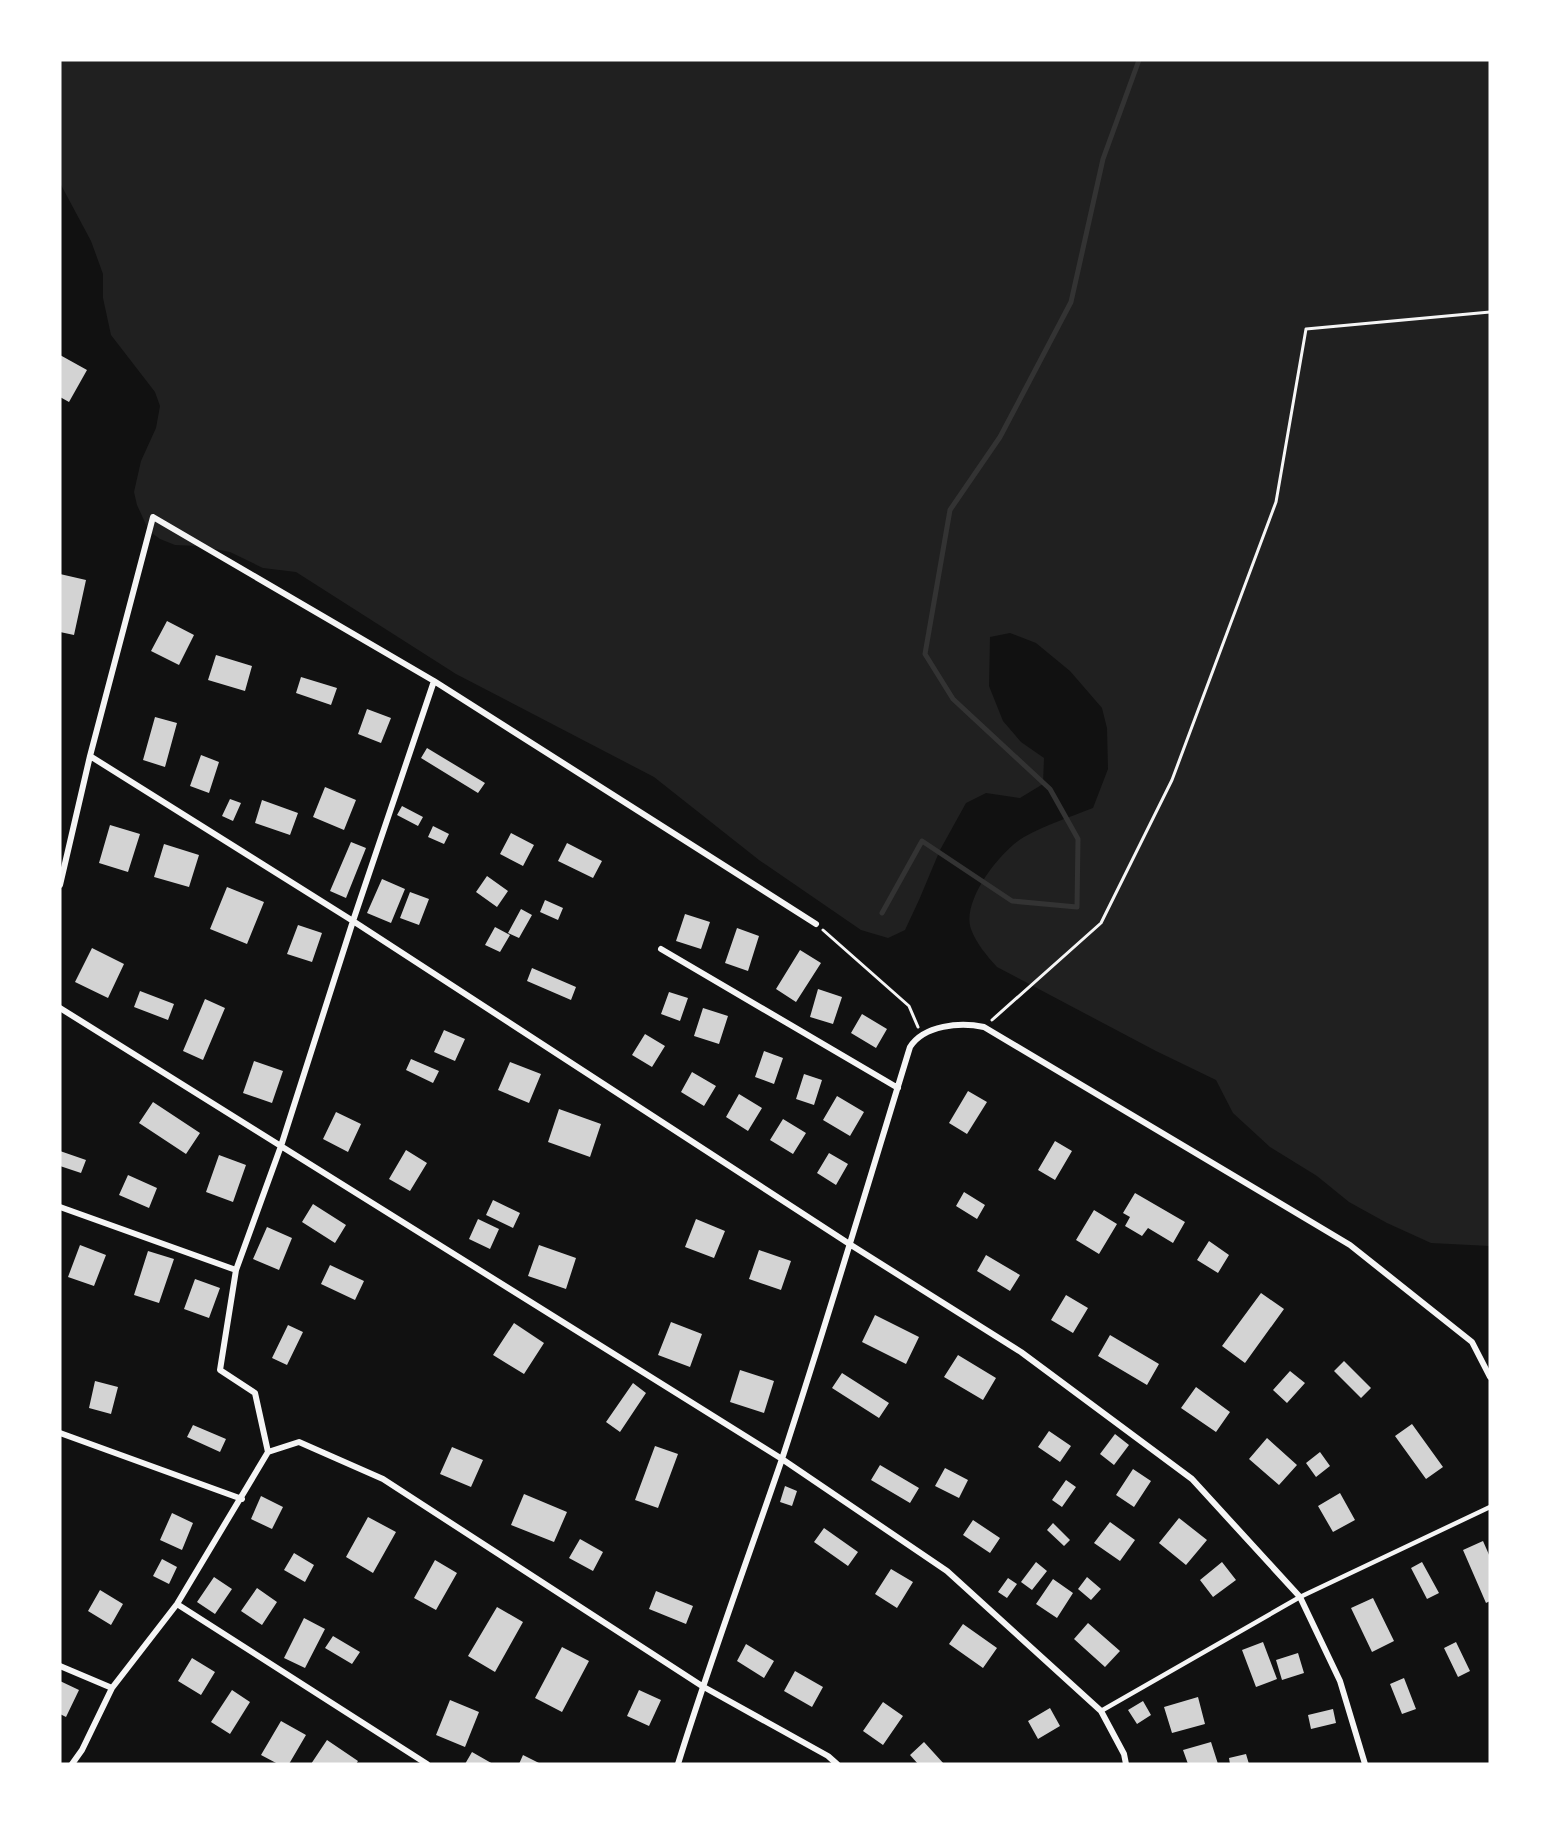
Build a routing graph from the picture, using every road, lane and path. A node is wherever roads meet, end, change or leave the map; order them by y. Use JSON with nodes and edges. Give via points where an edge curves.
{"nodes":[{"id":1,"x":1490,"y":312,"type":"edge"},
{"id":2,"x":434,"y":681,"type":"junction"},
{"id":3,"x":90,"y":756,"type":"junction"},
{"id":4,"x":60,"y":885,"type":"edge"},
{"id":5,"x":353,"y":921,"type":"junction"},
{"id":6,"x":816,"y":924,"type":"joint"},
{"id":7,"x":661,"y":949,"type":"dead end"},
{"id":8,"x":60,"y":1008,"type":"edge"},
{"id":9,"x":984,"y":1027,"type":"junction"},
{"id":10,"x":921,"y":1034,"type":"junction"},
{"id":11,"x":898,"y":1088,"type":"junction"},
{"id":12,"x":282,"y":1146,"type":"junction"},
{"id":13,"x":60,"y":1207,"type":"edge"},
{"id":14,"x":851,"y":1245,"type":"junction"},
{"id":15,"x":236,"y":1270,"type":"junction"},
{"id":16,"x":1490,"y":1377,"type":"edge"},
{"id":17,"x":60,"y":1432,"type":"edge"},
{"id":18,"x":268,"y":1452,"type":"junction"},
{"id":19,"x":782,"y":1459,"type":"junction"},
{"id":20,"x":242,"y":1499,"type":"junction"},
{"id":21,"x":1490,"y":1507,"type":"edge"},
{"id":22,"x":1300,"y":1598,"type":"junction"},
{"id":23,"x":177,"y":1604,"type":"junction"},
{"id":24,"x":60,"y":1666,"type":"edge"},
{"id":25,"x":702,"y":1686,"type":"junction"},
{"id":26,"x":112,"y":1688,"type":"junction"},
{"id":27,"x":1101,"y":1711,"type":"junction"},
{"id":28,"x":72,"y":1764,"type":"edge"},
{"id":29,"x":427,"y":1764,"type":"edge"},
{"id":30,"x":678,"y":1764,"type":"edge"},
{"id":31,"x":837,"y":1764,"type":"edge"},
{"id":32,"x":1126,"y":1764,"type":"edge"},
{"id":33,"x":1365,"y":1764,"type":"edge"}],
"edges":[{"from":1,"to":9,"type":"path","via":[[1306,329],[1276,502],[1172,780],[1101,923]]},
{"from":2,"to":3,"type":"street","via":[[153,517]]},
{"from":2,"to":5,"type":"street"},
{"from":2,"to":6,"type":"street"},
{"from":3,"to":4,"type":"street"},
{"from":3,"to":5,"type":"street"},
{"from":5,"to":12,"type":"street"},
{"from":5,"to":14,"type":"street"},
{"from":6,"to":10,"type":"path","via":[[909,1006]]},
{"from":7,"to":11,"type":"street"},
{"from":8,"to":12,"type":"street"},
{"from":9,"to":10,"type":"street","via":[[970,1024]]},
{"from":9,"to":16,"type":"street","via":[[1350,1245],[1472,1342]]},
{"from":10,"to":11,"type":"street","via":[[910,1047]]},
{"from":11,"to":14,"type":"street"},
{"from":12,"to":15,"type":"street"},
{"from":12,"to":19,"type":"street"},
{"from":13,"to":15,"type":"street"},
{"from":14,"to":19,"type":"street"},
{"from":14,"to":22,"type":"street","via":[[1021,1352],[1192,1479]]},
{"from":15,"to":18,"type":"street","via":[[220,1370],[255,1393]]},
{"from":17,"to":20,"type":"street"},
{"from":18,"to":20,"type":"street"},
{"from":18,"to":25,"type":"street","via":[[299,1442],[384,1479]]},
{"from":19,"to":25,"type":"street"},
{"from":19,"to":27,"type":"street","via":[[947,1571]]},
{"from":20,"to":23,"type":"street"},
{"from":21,"to":22,"type":"lane"},
{"from":22,"to":27,"type":"lane"},
{"from":22,"to":33,"type":"street","via":[[1341,1681]]},
{"from":23,"to":26,"type":"street"},
{"from":23,"to":29,"type":"street"},
{"from":24,"to":26,"type":"street"},
{"from":25,"to":30,"type":"street"},
{"from":25,"to":31,"type":"street"},
{"from":26,"to":28,"type":"street"},
{"from":27,"to":32,"type":"street"}]}
